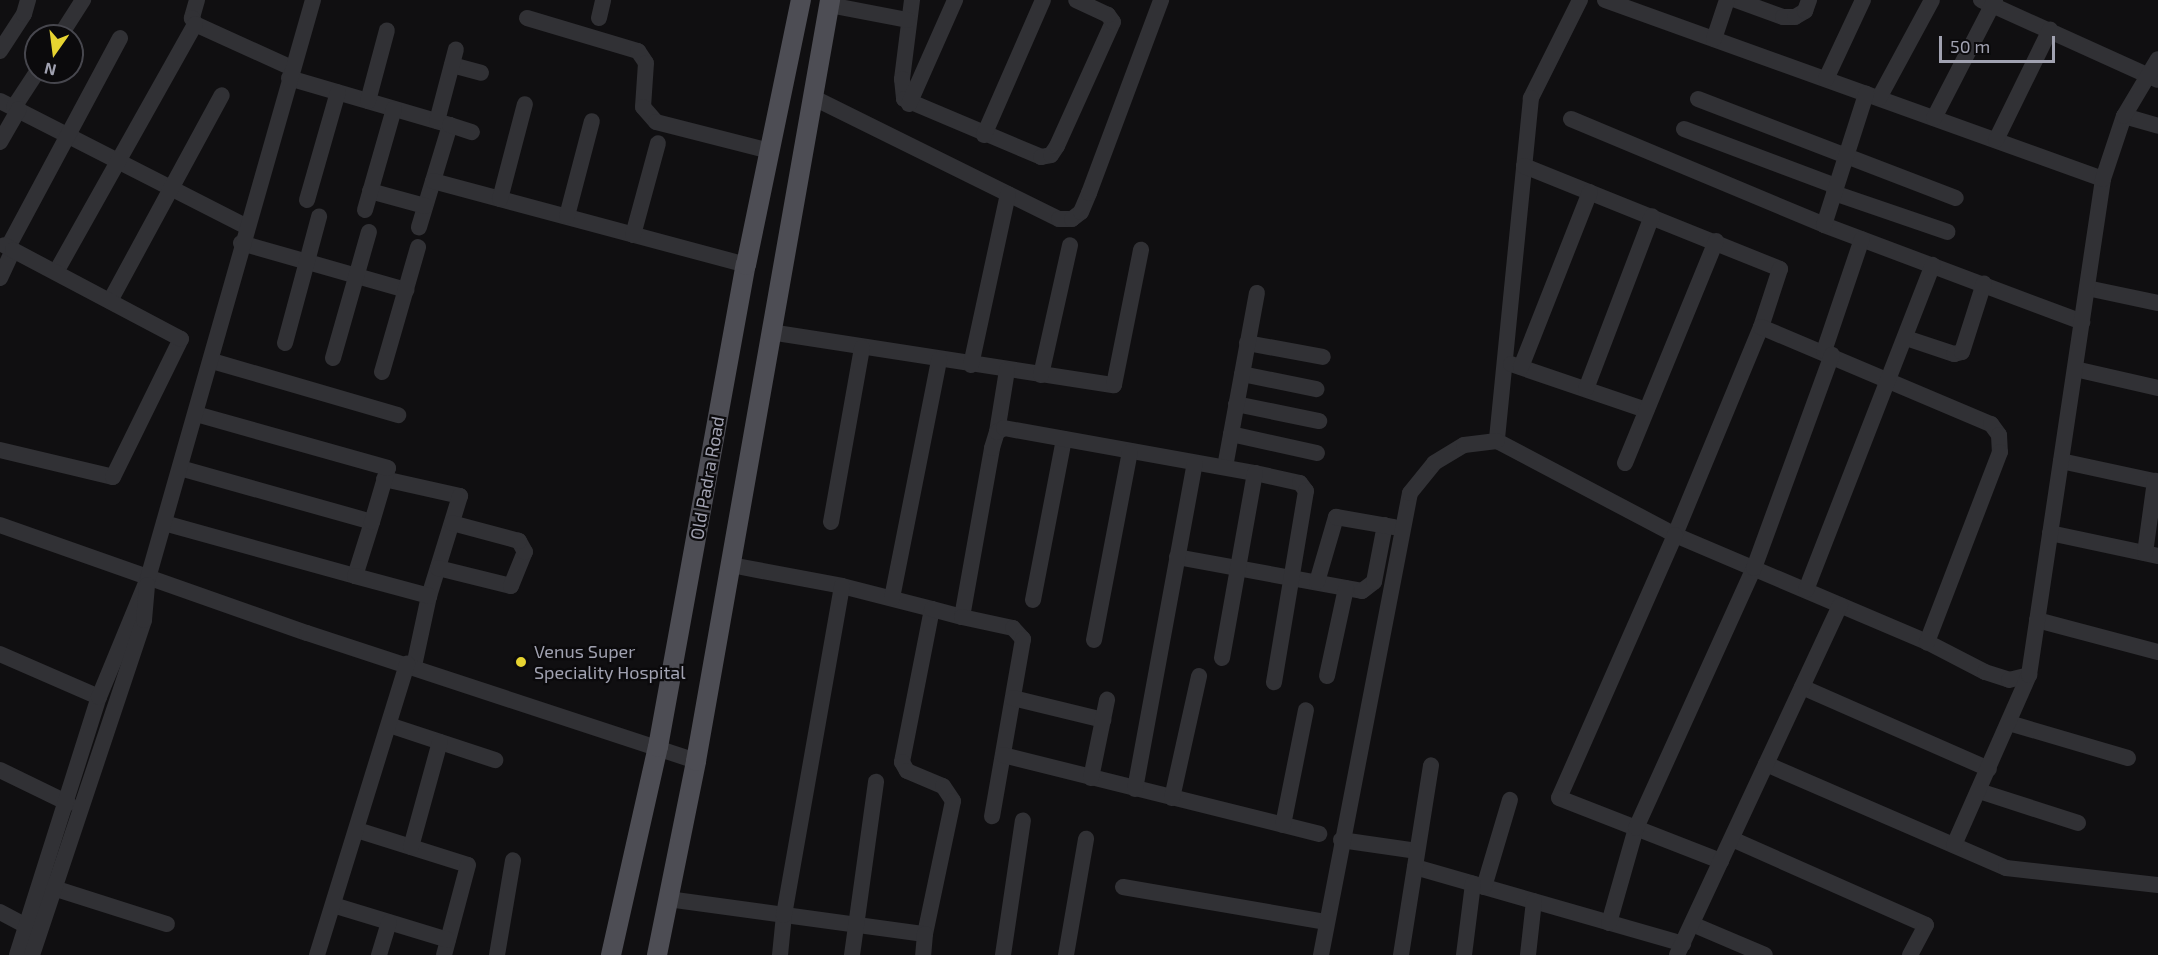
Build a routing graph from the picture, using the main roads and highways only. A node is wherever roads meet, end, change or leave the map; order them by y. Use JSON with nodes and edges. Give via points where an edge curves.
{"nodes":[{"id":1,"x":801,"y":0,"type":"edge"},
{"id":2,"x":829,"y":3,"type":"edge"},
{"id":3,"x":610,"y":955,"type":"edge"},
{"id":4,"x":657,"y":955,"type":"edge"}],
"edges":[{"from":1,"to":3,"type":"main road","name":"Old Padra Road","via":[[746,265],[658,747]]},
{"from":2,"to":4,"type":"main road","name":"Old Padra Road","via":[[696,761]]}]}
